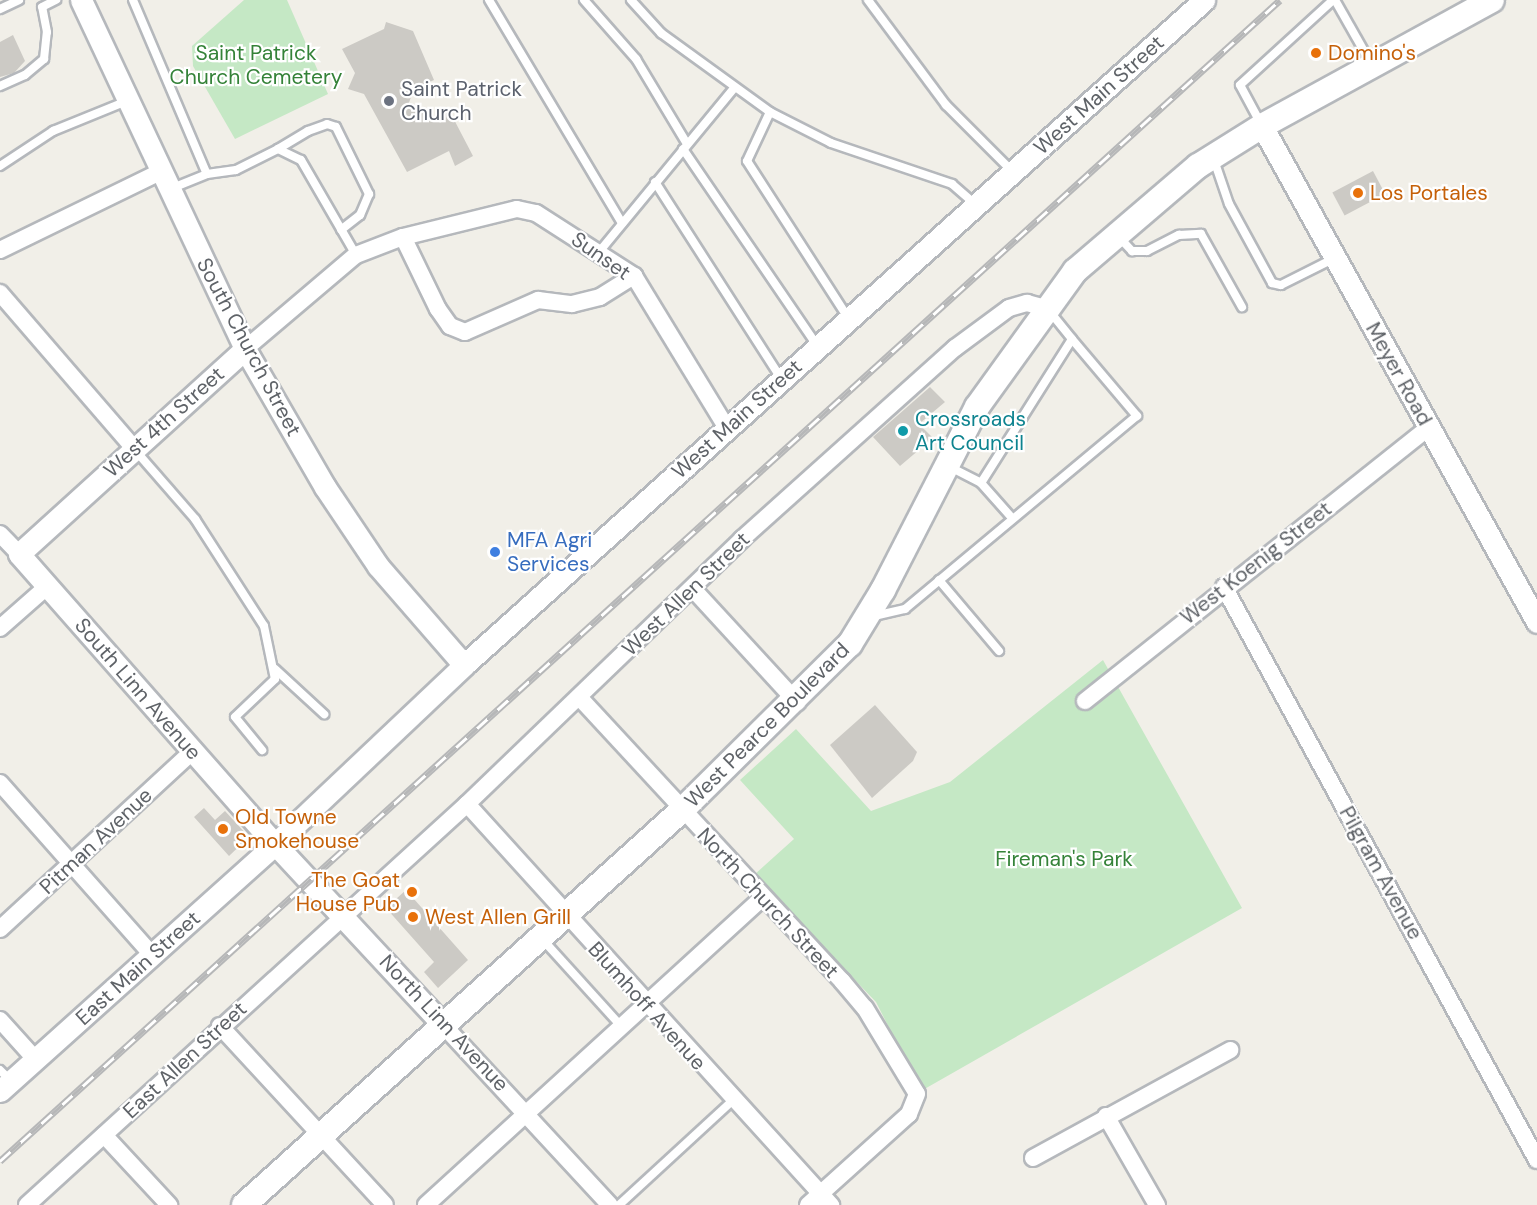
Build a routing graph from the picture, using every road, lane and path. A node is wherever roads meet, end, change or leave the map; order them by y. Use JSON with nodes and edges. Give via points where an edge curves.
{"nodes":[{"id":1,"x":19,"y":0,"type":"edge"},
{"id":2,"x":56,"y":0,"type":"edge"},
{"id":3,"x":81,"y":0,"type":"edge"},
{"id":4,"x":133,"y":0,"type":"edge"},
{"id":5,"x":489,"y":0,"type":"edge"},
{"id":6,"x":584,"y":0,"type":"edge"},
{"id":7,"x":631,"y":0,"type":"edge"},
{"id":8,"x":868,"y":0,"type":"edge"},
{"id":9,"x":1204,"y":0,"type":"edge"},
{"id":10,"x":1334,"y":0,"type":"edge"},
{"id":11,"x":1492,"y":0,"type":"edge"},
{"id":12,"x":39,"y":4,"type":"edge"},
{"id":13,"x":0,"y":9,"type":"edge"},
{"id":14,"x":1373,"y":65,"type":"junction"},
{"id":15,"x":0,"y":86,"type":"edge"},
{"id":16,"x":734,"y":88,"type":"junction"},
{"id":17,"x":127,"y":100,"type":"junction"},
{"id":18,"x":770,"y":112,"type":"junction"},
{"id":19,"x":1262,"y":126,"type":"junction"},
{"id":20,"x":685,"y":147,"type":"junction"},
{"id":21,"x":278,"y":149,"type":"junction"},
{"id":22,"x":1213,"y":157,"type":"junction"},
{"id":23,"x":0,"y":166,"type":"edge"},
{"id":24,"x":1013,"y":172,"type":"junction"},
{"id":25,"x":207,"y":174,"type":"junction"},
{"id":26,"x":165,"y":181,"type":"junction"},
{"id":27,"x":655,"y":182,"type":"junction"},
{"id":28,"x":976,"y":205,"type":"junction"},
{"id":29,"x":622,"y":223,"type":"junction"},
{"id":30,"x":341,"y":230,"type":"junction"},
{"id":31,"x":1116,"y":233,"type":"junction"},
{"id":32,"x":403,"y":237,"type":"junction"},
{"id":33,"x":0,"y":250,"type":"edge"},
{"id":34,"x":600,"y":252,"type":"junction"},
{"id":35,"x":356,"y":255,"type":"junction"},
{"id":36,"x":1335,"y":258,"type":"junction"},
{"id":37,"x":634,"y":276,"type":"junction"},
{"id":38,"x":0,"y":293,"type":"edge"},
{"id":39,"x":1242,"y":307,"type":"dead end"},
{"id":40,"x":1046,"y":308,"type":"junction"},
{"id":41,"x":849,"y":319,"type":"junction"},
{"id":42,"x":1072,"y":339,"type":"junction"},
{"id":43,"x":818,"y":346,"type":"junction"},
{"id":44,"x":245,"y":349,"type":"junction"},
{"id":45,"x":782,"y":378,"type":"junction"},
{"id":46,"x":726,"y":427,"type":"junction"},
{"id":47,"x":1429,"y":427,"type":"junction"},
{"id":48,"x":134,"y":448,"type":"junction"},
{"id":49,"x":947,"y":466,"type":"junction"},
{"id":50,"x":981,"y":483,"type":"junction"},
{"id":51,"x":1012,"y":518,"type":"junction"},
{"id":52,"x":0,"y":534,"type":"edge"},
{"id":53,"x":20,"y":554,"type":"junction"},
{"id":54,"x":939,"y":580,"type":"junction"},
{"id":55,"x":49,"y":585,"type":"junction"},
{"id":56,"x":1224,"y":587,"type":"junction"},
{"id":57,"x":693,"y":589,"type":"junction"},
{"id":58,"x":866,"y":618,"type":"junction"},
{"id":59,"x":1537,"y":622,"type":"edge"},
{"id":60,"x":0,"y":628,"type":"edge"},
{"id":61,"x":999,"y":651,"type":"dead end"},
{"id":62,"x":464,"y":664,"type":"junction"},
{"id":63,"x":275,"y":669,"type":"junction"},
{"id":64,"x":579,"y":697,"type":"junction"},
{"id":65,"x":1085,"y":701,"type":"dead end"},
{"id":66,"x":796,"y":702,"type":"junction"},
{"id":67,"x":324,"y":714,"type":"dead end"},
{"id":68,"x":262,"y":750,"type":"dead end"},
{"id":69,"x":192,"y":752,"type":"junction"},
{"id":70,"x":0,"y":783,"type":"edge"},
{"id":71,"x":467,"y":804,"type":"junction"},
{"id":72,"x":682,"y":810,"type":"junction"},
{"id":73,"x":275,"y":844,"type":"junction"},
{"id":74,"x":70,"y":865,"type":"junction"},
{"id":75,"x":762,"y":898,"type":"junction"},
{"id":76,"x":565,"y":915,"type":"junction"},
{"id":77,"x":345,"y":916,"type":"junction"},
{"id":78,"x":0,"y":929,"type":"edge"},
{"id":79,"x":541,"y":938,"type":"junction"},
{"id":80,"x":152,"y":956,"type":"junction"},
{"id":81,"x":645,"y":1004,"type":"junction"},
{"id":82,"x":0,"y":1020,"type":"edge"},
{"id":83,"x":220,"y":1026,"type":"junction"},
{"id":84,"x":444,"y":1026,"type":"junction"},
{"id":85,"x":621,"y":1026,"type":"junction"},
{"id":86,"x":1230,"y":1050,"type":"dead end"},
{"id":87,"x":36,"y":1060,"type":"junction"},
{"id":88,"x":4,"y":1081,"type":"edge"},
{"id":89,"x":733,"y":1100,"type":"junction"},
{"id":90,"x":526,"y":1113,"type":"junction"},
{"id":91,"x":1107,"y":1116,"type":"junction"},
{"id":92,"x":323,"y":1135,"type":"junction"},
{"id":93,"x":104,"y":1136,"type":"junction"},
{"id":94,"x":1033,"y":1158,"type":"dead end"},
{"id":95,"x":1537,"y":1160,"type":"edge"},
{"id":96,"x":820,"y":1201,"type":"edge"},
{"id":97,"x":27,"y":1205,"type":"edge"},
{"id":98,"x":169,"y":1205,"type":"edge"},
{"id":99,"x":244,"y":1205,"type":"edge"},
{"id":100,"x":386,"y":1205,"type":"edge"},
{"id":101,"x":426,"y":1205,"type":"edge"},
{"id":102,"x":610,"y":1205,"type":"edge"},
{"id":103,"x":619,"y":1205,"type":"edge"},
{"id":104,"x":1158,"y":1205,"type":"edge"}],
"edges":[{"from":1,"to":13,"type":"lane"},
{"from":2,"to":12,"type":"lane"},
{"from":3,"to":17,"type":"street","name":"South Church Street"},
{"from":4,"to":25,"type":"lane"},
{"from":5,"to":29,"type":"lane"},
{"from":6,"to":20,"type":"lane","via":[[636,59]]},
{"from":7,"to":16,"type":"lane","via":[[661,33]]},
{"from":8,"to":24,"type":"lane","via":[[946,105]]},
{"from":9,"to":24,"type":"street","name":"West Main Street"},
{"from":10,"to":14,"type":"lane"},
{"from":10,"to":19,"type":"lane","via":[[1240,85]]},
{"from":11,"to":14,"type":"main road","name":"West Pearce Boulevard"},
{"from":12,"to":15,"type":"lane","via":[[46,32],[44,59],[25,75]]},
{"from":14,"to":19,"type":"main road","name":"West Pearce Boulevard"},
{"from":16,"to":18,"type":"lane"},
{"from":16,"to":20,"type":"lane"},
{"from":17,"to":23,"type":"lane","via":[[53,131]]},
{"from":17,"to":26,"type":"street","name":"South Church Street"},
{"from":18,"to":28,"type":"lane","via":[[831,143],[952,184]]},
{"from":18,"to":41,"type":"lane","via":[[747,161]]},
{"from":19,"to":22,"type":"main road","name":"West Pearce Boulevard"},
{"from":19,"to":36,"type":"street","name":"Meyer Road"},
{"from":20,"to":27,"type":"lane"},
{"from":20,"to":43,"type":"lane"},
{"from":21,"to":25,"type":"lane","via":[[236,170]]},
{"from":21,"to":30,"type":"lane","via":[[301,160]]},
{"from":21,"to":30,"type":"lane","via":[[309,130],[327,124],[336,127],[369,194],[360,215]]},
{"from":22,"to":31,"type":"main road","name":"West Pearce Boulevard"},
{"from":22,"to":36,"type":"lane","via":[[1229,204],[1272,283],[1281,285]]},
{"from":24,"to":28,"type":"street","name":"West Main Street"},
{"from":25,"to":26,"type":"lane"},
{"from":26,"to":33,"type":"street"},
{"from":26,"to":44,"type":"street","name":"South Church Street"},
{"from":27,"to":29,"type":"lane"},
{"from":27,"to":45,"type":"lane"},
{"from":28,"to":41,"type":"street","name":"West Main Street"},
{"from":29,"to":34,"type":"lane"},
{"from":30,"to":35,"type":"lane"},
{"from":31,"to":39,"type":"lane","via":[[1132,251],[1179,235],[1201,234]]},
{"from":31,"to":40,"type":"main road","name":"West Pearce Boulevard","via":[[1075,271]]},
{"from":32,"to":34,"type":"street","name":"Sunset","via":[[517,209],[536,213]]},
{"from":32,"to":35,"type":"street","name":"West 4th Street"},
{"from":32,"to":37,"type":"street","via":[[438,309],[450,326],[465,332],[538,300],[572,304],[600,297]]},
{"from":34,"to":37,"type":"street","name":"Sunset"},
{"from":35,"to":44,"type":"street","name":"West 4th Street"},
{"from":36,"to":47,"type":"street","name":"Meyer Road"},
{"from":37,"to":46,"type":"street","name":"Sunset"},
{"from":38,"to":48,"type":"street"},
{"from":40,"to":42,"type":"lane"},
{"from":40,"to":49,"type":"main road","name":"West Pearce Boulevard","via":[[988,389]]},
{"from":40,"to":57,"type":"street","name":"West Allen Street","via":[[1027,303],[1009,308],[955,348]]},
{"from":41,"to":43,"type":"street","name":"West Main Street"},
{"from":42,"to":50,"type":"lane"},
{"from":42,"to":51,"type":"lane","via":[[1137,416]]},
{"from":43,"to":45,"type":"street","name":"West Main Street"},
{"from":44,"to":48,"type":"street","name":"West 4th Street"},
{"from":44,"to":62,"type":"street","name":"South Church Street","via":[[346,522]]},
{"from":45,"to":46,"type":"street","name":"West Main Street"},
{"from":46,"to":62,"type":"street","name":"West Main Street"},
{"from":47,"to":56,"type":"street","name":"West Koenig Street"},
{"from":47,"to":59,"type":"street","name":"Meyer Road"},
{"from":48,"to":53,"type":"street","name":"West 4th Street"},
{"from":48,"to":63,"type":"lane","via":[[195,519],[256,609]]},
{"from":49,"to":50,"type":"lane"},
{"from":49,"to":58,"type":"main road","name":"West Pearce Boulevard"},
{"from":50,"to":51,"type":"lane"},
{"from":51,"to":54,"type":"lane"},
{"from":52,"to":53,"type":"street","name":"South Linn Avenue"},
{"from":53,"to":55,"type":"street","name":"South Linn Avenue"},
{"from":54,"to":58,"type":"lane","via":[[905,609]]},
{"from":54,"to":61,"type":"lane"},
{"from":55,"to":60,"type":"street"},
{"from":55,"to":69,"type":"street","name":"South Linn Avenue"},
{"from":56,"to":65,"type":"street","name":"West Koenig Street"},
{"from":56,"to":95,"type":"street","name":"Pilgram Avenue"},
{"from":57,"to":64,"type":"street","name":"West Allen Street"},
{"from":57,"to":66,"type":"street"},
{"from":58,"to":66,"type":"main road","name":"West Pearce Boulevard","via":[[850,644]]},
{"from":62,"to":73,"type":"street","name":"West Main Street"},
{"from":63,"to":67,"type":"lane"},
{"from":63,"to":68,"type":"lane","via":[[270,686],[235,717]]},
{"from":64,"to":71,"type":"street","name":"West Allen Street"},
{"from":64,"to":72,"type":"street","name":"North Church Street"},
{"from":66,"to":72,"type":"main road","name":"West Pearce Boulevard"},
{"from":69,"to":73,"type":"street","name":"South Linn Avenue"},
{"from":69,"to":74,"type":"street","name":"Pitman Avenue"},
{"from":70,"to":74,"type":"street"},
{"from":71,"to":76,"type":"street","name":"Blumhoff Avenue"},
{"from":71,"to":77,"type":"street","name":"West Allen Street"},
{"from":72,"to":75,"type":"street","name":"North Church Street"},
{"from":72,"to":76,"type":"main road","name":"West Pearce Boulevard"},
{"from":73,"to":77,"type":"street","name":"North Linn Avenue"},
{"from":73,"to":80,"type":"street","name":"East Main Street"},
{"from":74,"to":78,"type":"street","name":"Pitman Avenue"},
{"from":74,"to":80,"type":"street"},
{"from":75,"to":81,"type":"street"},
{"from":75,"to":96,"type":"street","name":"North Church Street","via":[[865,1008],[917,1094],[909,1114]]},
{"from":76,"to":79,"type":"main road","name":"West Pearce Boulevard"},
{"from":76,"to":81,"type":"street","name":"Blumhoff Avenue"},
{"from":77,"to":83,"type":"street","name":"East Allen Street"},
{"from":77,"to":84,"type":"street","name":"North Linn Avenue"},
{"from":79,"to":84,"type":"main road","name":"West Pearce Boulevard"},
{"from":79,"to":85,"type":"lane"},
{"from":80,"to":87,"type":"street","name":"East Main Street"},
{"from":81,"to":85,"type":"street"},
{"from":81,"to":89,"type":"street","name":"Blumhoff Avenue"},
{"from":82,"to":87,"type":"street"},
{"from":83,"to":92,"type":"street"},
{"from":83,"to":93,"type":"street","name":"East Allen Street"},
{"from":84,"to":90,"type":"street","name":"North Linn Avenue"},
{"from":84,"to":92,"type":"main road","name":"West Pearce Boulevard"},
{"from":85,"to":90,"type":"street"},
{"from":86,"to":91,"type":"street"},
{"from":87,"to":88,"type":"street","name":"East Main Street"},
{"from":89,"to":96,"type":"street","name":"Blumhoff Avenue"},
{"from":89,"to":103,"type":"lane"},
{"from":90,"to":101,"type":"street"},
{"from":90,"to":102,"type":"street","name":"North Linn Avenue"},
{"from":91,"to":94,"type":"street"},
{"from":91,"to":104,"type":"street"},
{"from":92,"to":99,"type":"main road","name":"West Pearce Boulevard"},
{"from":92,"to":100,"type":"street"},
{"from":93,"to":97,"type":"street","name":"East Allen Street"},
{"from":93,"to":98,"type":"street"}]}
